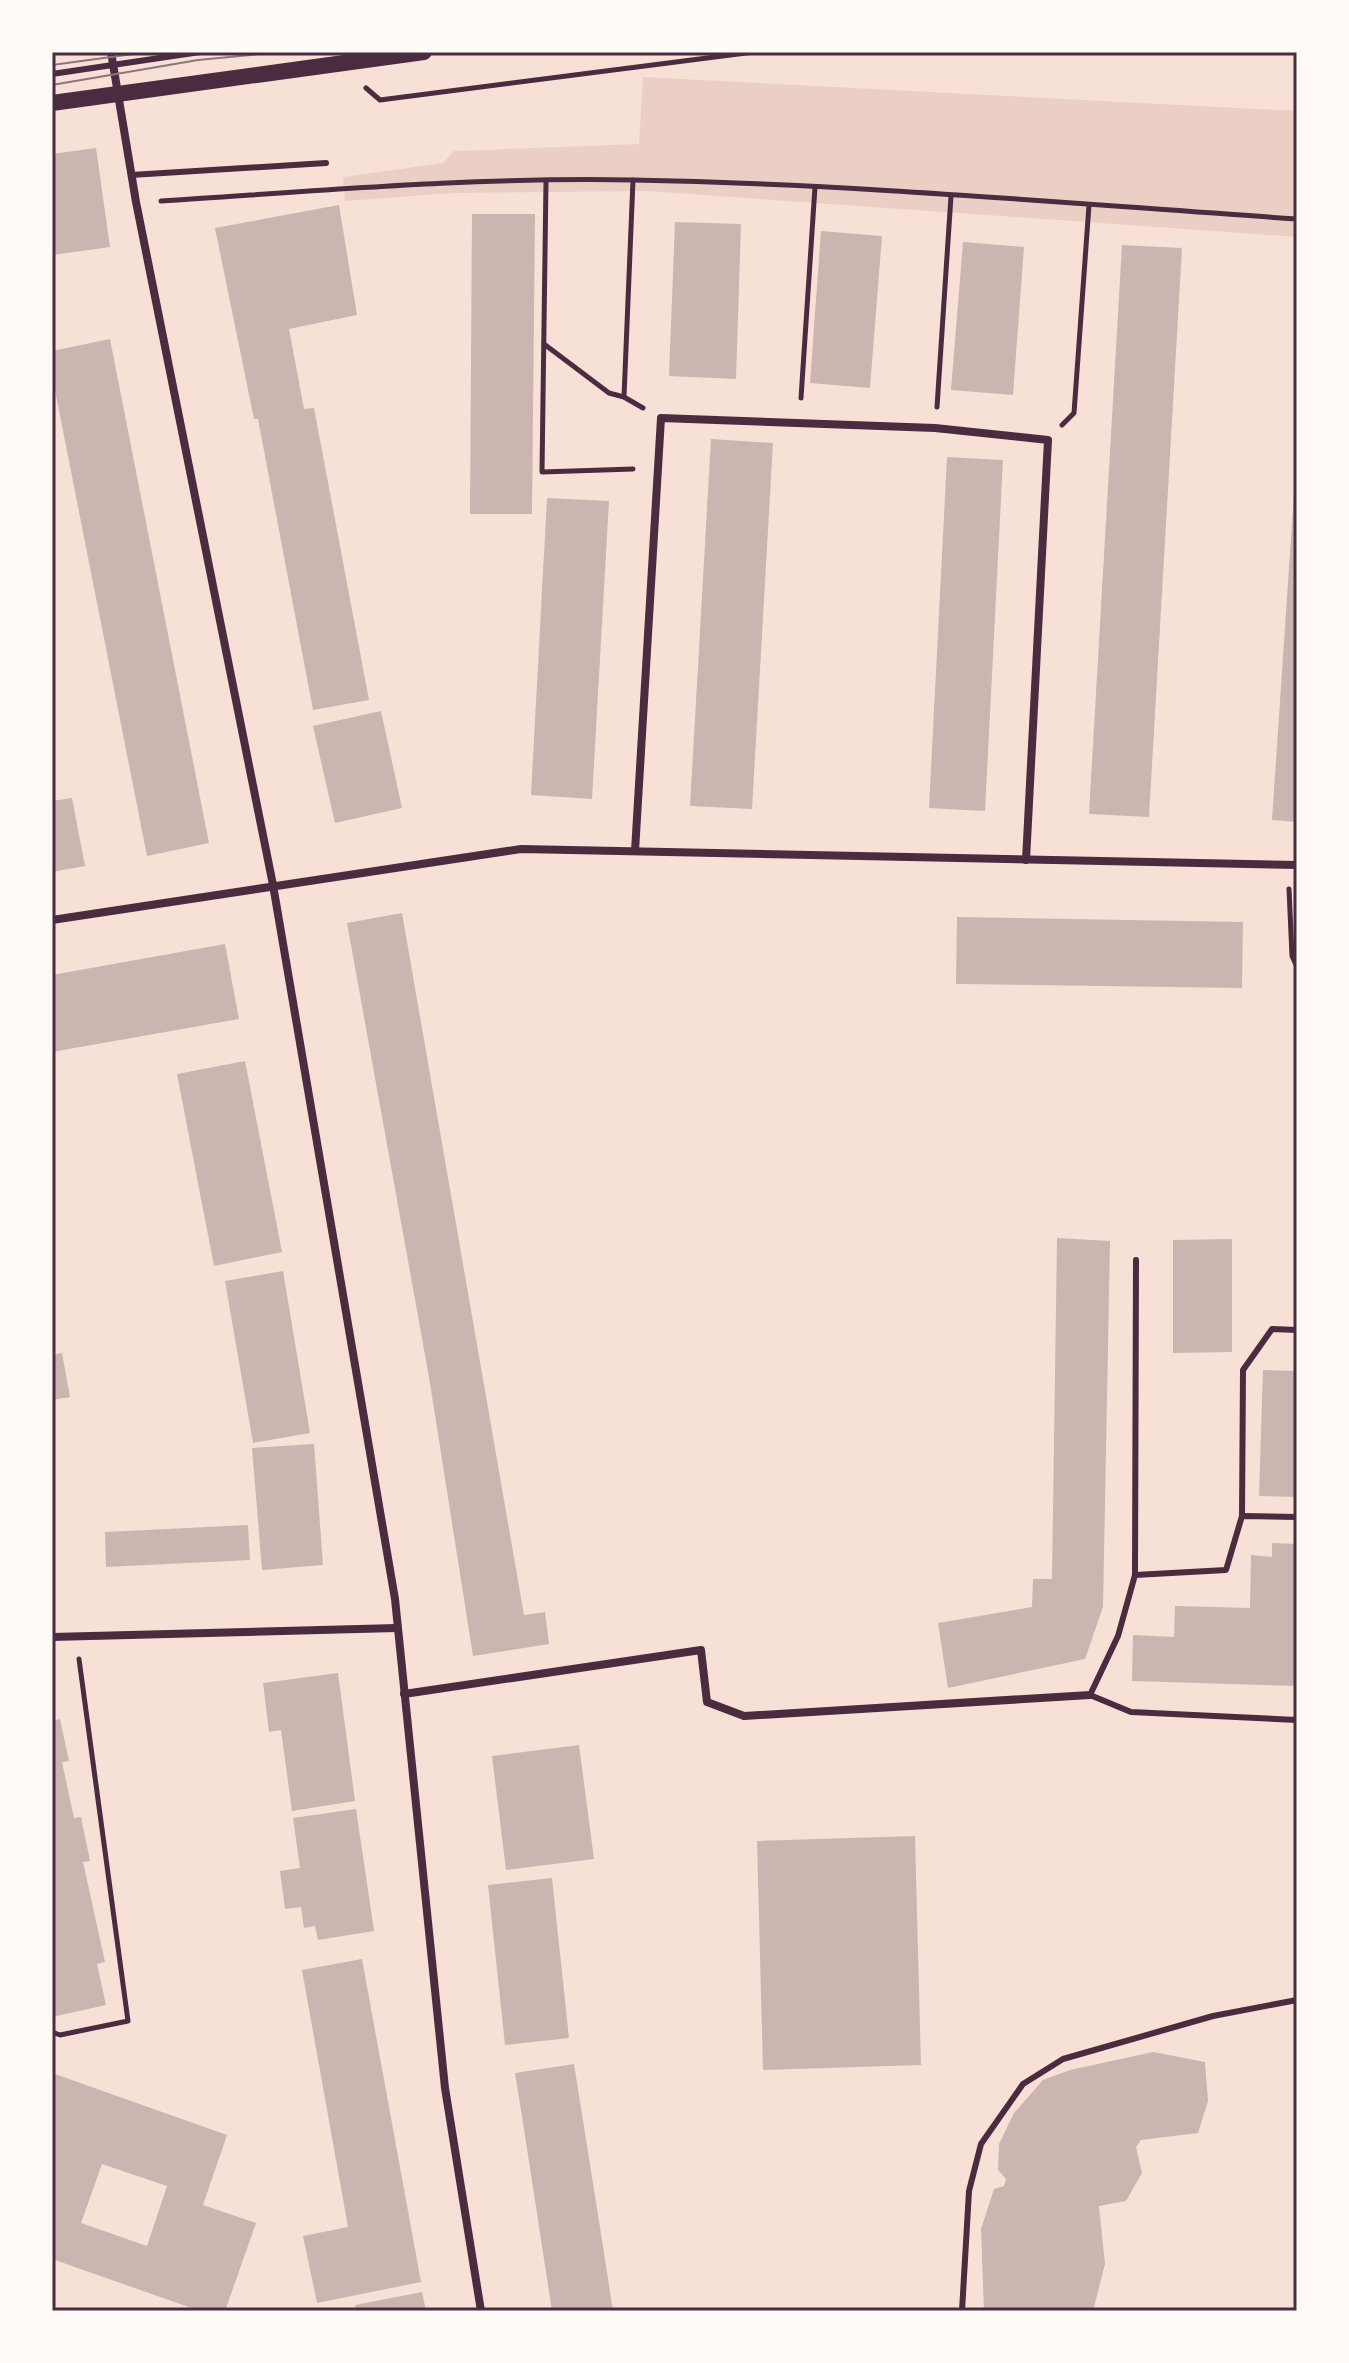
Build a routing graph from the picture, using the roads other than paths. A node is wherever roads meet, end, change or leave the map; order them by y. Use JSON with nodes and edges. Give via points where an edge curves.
{"nodes":[{"id":1,"x":111,"y":52,"type":"edge"},
{"id":2,"x":200,"y":52,"type":"edge"},
{"id":3,"x":424,"y":52,"type":"edge"},
{"id":4,"x":113,"y":67,"type":"junction"},
{"id":5,"x":52,"y":74,"type":"edge"},
{"id":6,"x":118,"y":95,"type":"junction"},
{"id":7,"x":52,"y":103,"type":"edge"},
{"id":8,"x":326,"y":163,"type":"dead end"},
{"id":9,"x":131,"y":175,"type":"junction"},
{"id":10,"x":635,"y":851,"type":"junction"},
{"id":11,"x":1026,"y":860,"type":"junction"},
{"id":12,"x":1292,"y":865,"type":"edge"},
{"id":13,"x":273,"y":885,"type":"junction"},
{"id":14,"x":52,"y":920,"type":"edge"},
{"id":15,"x":1136,"y":1260,"type":"dead end"},
{"id":16,"x":1297,"y":1330,"type":"edge"},
{"id":17,"x":1242,"y":1516,"type":"junction"},
{"id":18,"x":1297,"y":1517,"type":"edge"},
{"id":19,"x":1135,"y":1575,"type":"junction"},
{"id":20,"x":397,"y":1628,"type":"junction"},
{"id":21,"x":52,"y":1637,"type":"edge"},
{"id":22,"x":404,"y":1694,"type":"junction"},
{"id":23,"x":1090,"y":1695,"type":"junction"},
{"id":24,"x":1297,"y":1720,"type":"edge"},
{"id":25,"x":1297,"y":2000,"type":"edge"},
{"id":26,"x":481,"y":2311,"type":"edge"},
{"id":27,"x":962,"y":2311,"type":"edge"}],
"edges":[{"from":1,"to":4,"type":"street"},
{"from":2,"to":4,"type":"lane"},
{"from":3,"to":6,"type":"main road"},
{"from":4,"to":5,"type":"lane"},
{"from":4,"to":6,"type":"street"},
{"from":6,"to":7,"type":"main road"},
{"from":6,"to":9,"type":"street"},
{"from":8,"to":9,"type":"lane"},
{"from":9,"to":13,"type":"street"},
{"from":10,"to":11,"type":"street"},
{"from":10,"to":11,"type":"street","via":[[661,418],[935,428],[1048,440]]},
{"from":10,"to":13,"type":"street","via":[[521,849]]},
{"from":11,"to":12,"type":"street"},
{"from":13,"to":14,"type":"street"},
{"from":13,"to":20,"type":"street"},
{"from":15,"to":19,"type":"lane"},
{"from":16,"to":17,"type":"lane","via":[[1272,1329],[1243,1370]]},
{"from":17,"to":18,"type":"lane"},
{"from":17,"to":19,"type":"lane","via":[[1226,1570]]},
{"from":19,"to":23,"type":"lane","via":[[1118,1636]]},
{"from":20,"to":21,"type":"street"},
{"from":20,"to":22,"type":"street"},
{"from":22,"to":23,"type":"street","via":[[701,1650],[707,1702],[744,1716]]},
{"from":22,"to":26,"type":"street","via":[[445,2088]]},
{"from":23,"to":24,"type":"lane","via":[[1131,1712]]},
{"from":25,"to":27,"type":"lane","via":[[1213,2016],[1063,2059],[1023,2084],[981,2144],[969,2191]]}]}
